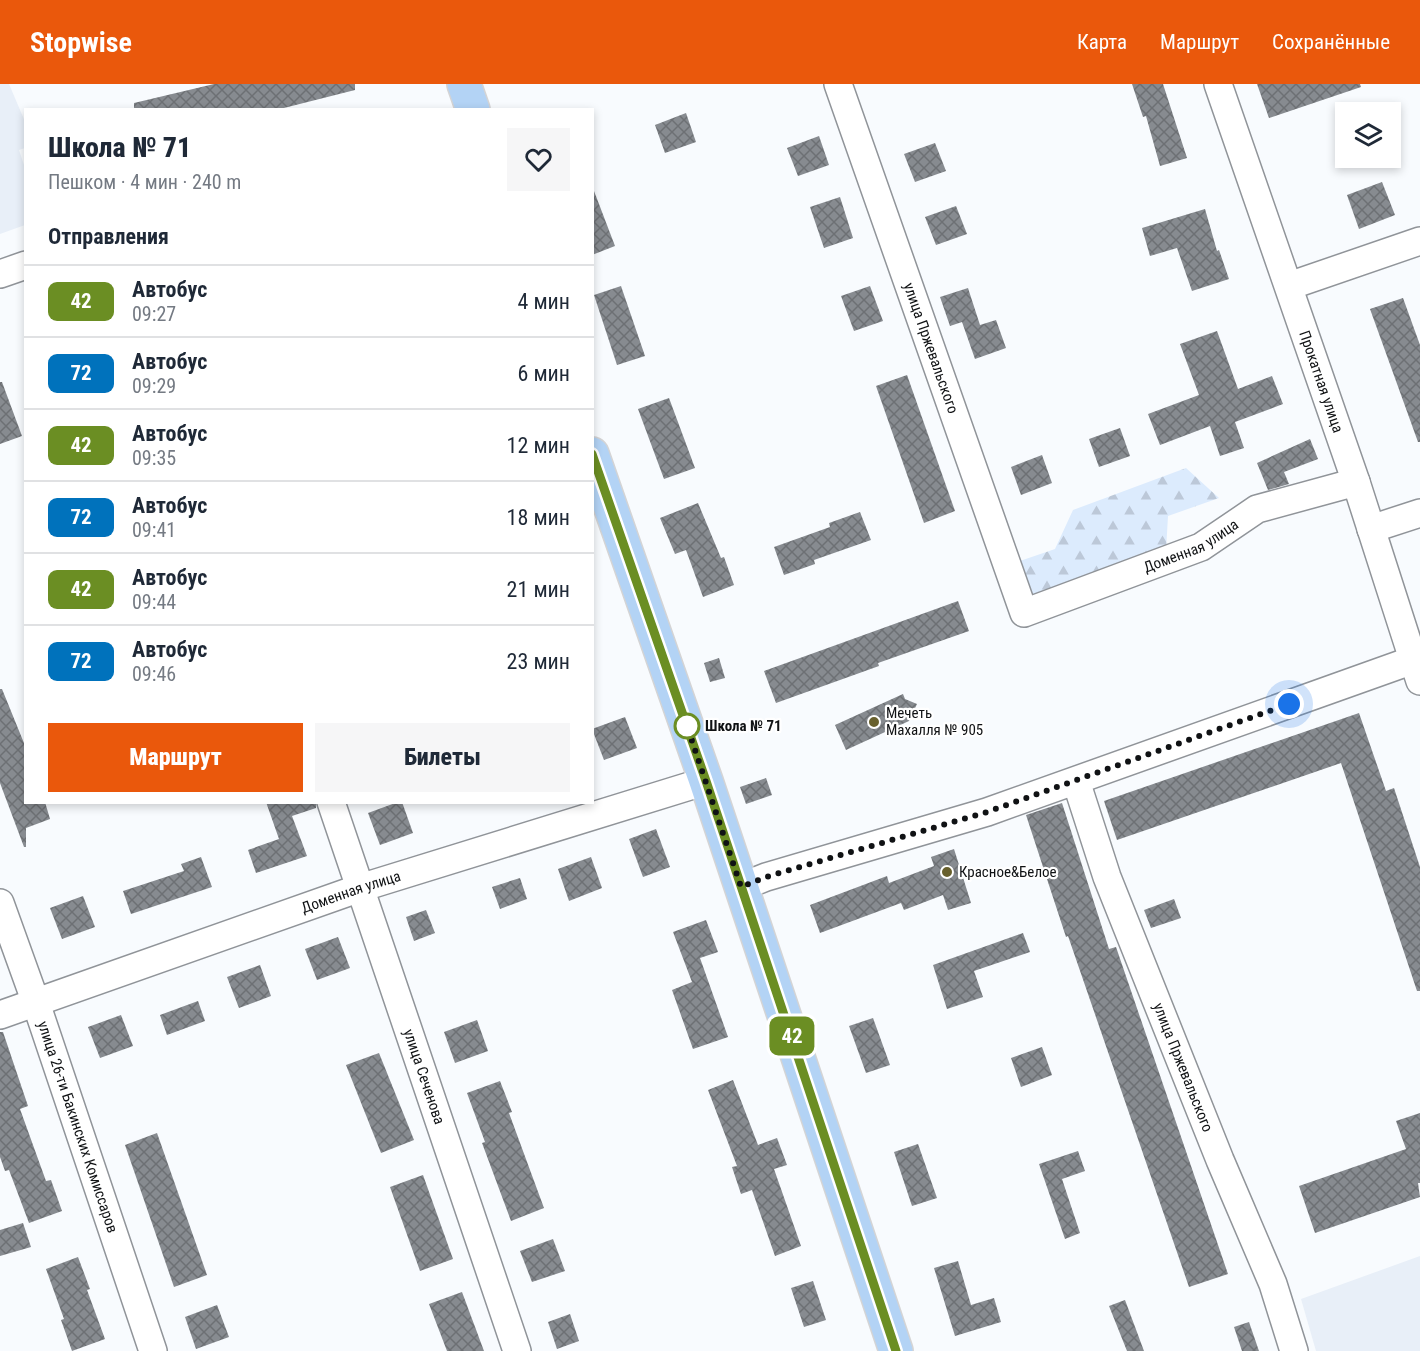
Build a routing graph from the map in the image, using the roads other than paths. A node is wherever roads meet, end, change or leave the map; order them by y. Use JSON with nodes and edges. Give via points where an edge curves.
{"nodes":[{"id":1,"x":464,"y":84,"type":"edge"},
{"id":2,"x":838,"y":84,"type":"edge"},
{"id":3,"x":1218,"y":84,"type":"edge"},
{"id":4,"x":472,"y":108,"type":"edge"},
{"id":5,"x":1420,"y":241,"type":"edge"},
{"id":6,"x":24,"y":266,"type":"edge"},
{"id":7,"x":0,"y":274,"type":"edge"},
{"id":8,"x":1289,"y":286,"type":"junction"},
{"id":9,"x":594,"y":459,"type":"edge"},
{"id":10,"x":1356,"y":482,"type":"junction"},
{"id":11,"x":1420,"y":513,"type":"edge"},
{"id":12,"x":1371,"y":529,"type":"junction"},
{"id":13,"x":1024,"y":613,"type":"joint"},
{"id":14,"x":1416,"y":670,"type":"edge"},
{"id":15,"x":706,"y":781,"type":"junction"},
{"id":16,"x":1076,"y":781,"type":"junction"},
{"id":17,"x":332,"y":804,"type":"edge"},
{"id":18,"x":741,"y":887,"type":"junction"},
{"id":19,"x":360,"y":888,"type":"junction"},
{"id":20,"x":0,"y":903,"type":"edge"},
{"id":21,"x":36,"y":1003,"type":"junction"},
{"id":22,"x":0,"y":1015,"type":"edge"},
{"id":23,"x":153,"y":1351,"type":"edge"},
{"id":24,"x":516,"y":1351,"type":"edge"},
{"id":25,"x":896,"y":1351,"type":"edge"},
{"id":26,"x":1294,"y":1351,"type":"edge"}],
"edges":[{"from":1,"to":4,"type":"main road"},
{"from":2,"to":13,"type":"street","name":"улица Пржевальского"},
{"from":3,"to":8,"type":"street","name":"Прокатная улица"},
{"from":5,"to":8,"type":"street"},
{"from":6,"to":7,"type":"street"},
{"from":8,"to":10,"type":"street","name":"Прокатная улица"},
{"from":9,"to":15,"type":"main road"},
{"from":10,"to":12,"type":"street","name":"Прокатная улица"},
{"from":10,"to":13,"type":"street","name":"Доменная улица","via":[[1257,509],[1201,547]]},
{"from":11,"to":12,"type":"street"},
{"from":12,"to":14,"type":"street","name":"Прокатная улица"},
{"from":14,"to":16,"type":"street"},
{"from":15,"to":18,"type":"main road"},
{"from":15,"to":19,"type":"street","name":"Доменная улица"},
{"from":16,"to":18,"type":"street"},
{"from":16,"to":26,"type":"street","name":"улица Пржевальского","via":[[1107,877],[1273,1284]]},
{"from":17,"to":19,"type":"street","name":"улица Сеченова"},
{"from":18,"to":25,"type":"main road"},
{"from":19,"to":21,"type":"street","name":"Доменная улица"},
{"from":19,"to":24,"type":"street","name":"улица Сеченова"},
{"from":20,"to":21,"type":"street","name":"улица 26-ти Бакинских Комиссаров"},
{"from":21,"to":22,"type":"street","name":"Доменная улица"},
{"from":21,"to":23,"type":"street","name":"улица 26-ти Бакинских Комиссаров"}]}
